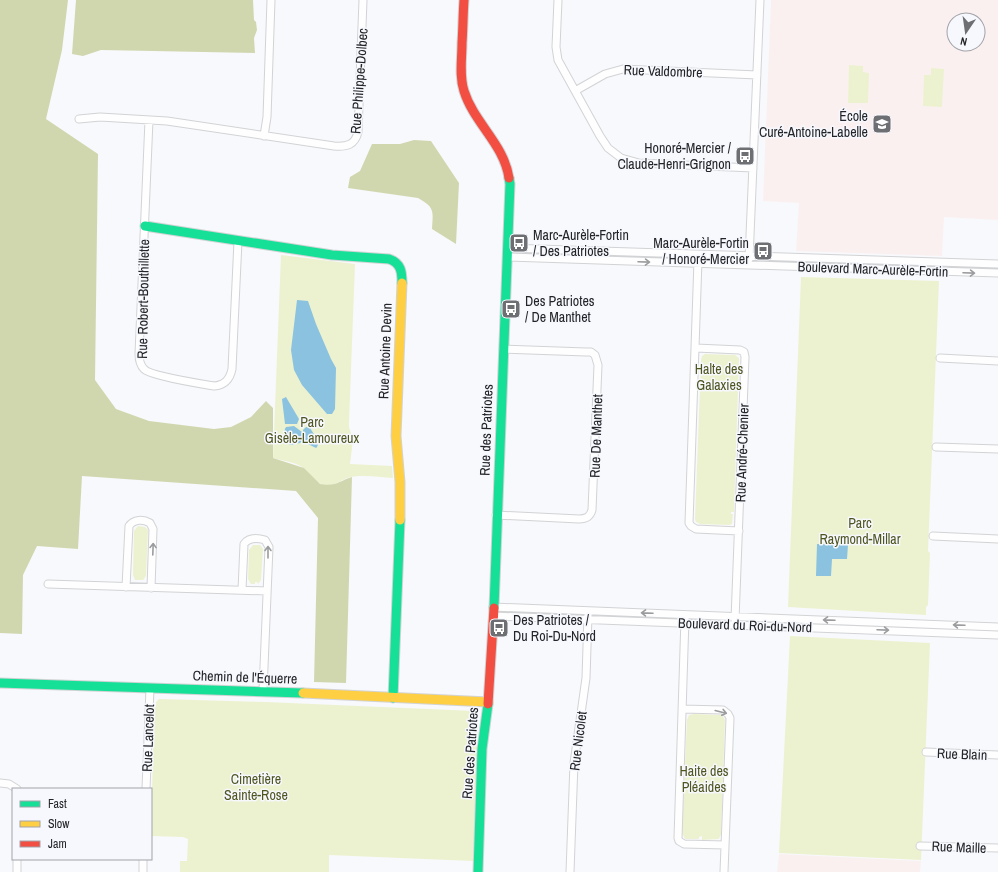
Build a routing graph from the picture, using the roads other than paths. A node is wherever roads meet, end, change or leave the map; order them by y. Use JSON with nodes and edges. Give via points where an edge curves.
{"nodes":[{"id":1,"x":271,"y":0,"type":"edge"},
{"id":2,"x":363,"y":0,"type":"edge"},
{"id":3,"x":464,"y":0,"type":"edge"},
{"id":4,"x":558,"y":0,"type":"edge"},
{"id":5,"x":760,"y":0,"type":"edge"},
{"id":6,"x":757,"y":75,"type":"junction"},
{"id":7,"x":574,"y":91,"type":"junction"},
{"id":8,"x":79,"y":120,"type":"dead end"},
{"id":9,"x":149,"y":120,"type":"junction"},
{"id":10,"x":264,"y":136,"type":"junction"},
{"id":11,"x":753,"y":168,"type":"junction"},
{"id":12,"x":145,"y":226,"type":"junction"},
{"id":13,"x":238,"y":241,"type":"junction"},
{"id":14,"x":507,"y":252,"type":"junction"},
{"id":15,"x":699,"y":254,"type":"junction"},
{"id":16,"x":749,"y":256,"type":"junction"},
{"id":17,"x":698,"y":264,"type":"junction"},
{"id":18,"x":998,"y":264,"type":"edge"},
{"id":19,"x":748,"y":265,"type":"junction"},
{"id":20,"x":998,"y":273,"type":"edge"},
{"id":21,"x":696,"y":348,"type":"junction"},
{"id":22,"x":503,"y":349,"type":"junction"},
{"id":23,"x":940,"y":358,"type":"dead end"},
{"id":24,"x":998,"y":360,"type":"edge"},
{"id":25,"x":936,"y":447,"type":"dead end"},
{"id":26,"x":998,"y":449,"type":"edge"},
{"id":27,"x":496,"y":515,"type":"junction"},
{"id":28,"x":739,"y":532,"type":"junction"},
{"id":29,"x":933,"y":536,"type":"dead end"},
{"id":30,"x":998,"y":539,"type":"edge"},
{"id":31,"x":48,"y":584,"type":"dead end"},
{"id":32,"x":126,"y":587,"type":"junction"},
{"id":33,"x":152,"y":588,"type":"junction"},
{"id":34,"x":242,"y":590,"type":"junction"},
{"id":35,"x":267,"y":591,"type":"junction"},
{"id":36,"x":589,"y":610,"type":"junction"},
{"id":37,"x":493,"y":612,"type":"junction"},
{"id":38,"x":686,"y":614,"type":"junction"},
{"id":39,"x":735,"y":616,"type":"junction"},
{"id":40,"x":588,"y":619,"type":"junction"},
{"id":41,"x":685,"y":623,"type":"junction"},
{"id":42,"x":735,"y":625,"type":"junction"},
{"id":43,"x":998,"y":627,"type":"edge"},
{"id":44,"x":998,"y":635,"type":"edge"},
{"id":45,"x":0,"y":683,"type":"edge"},
{"id":46,"x":150,"y":688,"type":"junction"},
{"id":47,"x":263,"y":691,"type":"junction"},
{"id":48,"x":393,"y":698,"type":"junction"},
{"id":49,"x":488,"y":702,"type":"junction"},
{"id":50,"x":682,"y":709,"type":"junction"},
{"id":51,"x":926,"y":752,"type":"dead end"},
{"id":52,"x":998,"y":755,"type":"edge"},
{"id":53,"x":0,"y":782,"type":"edge"},
{"id":54,"x":15,"y":788,"type":"edge"},
{"id":55,"x":146,"y":788,"type":"edge"},
{"id":56,"x":725,"y":845,"type":"junction"},
{"id":57,"x":920,"y":846,"type":"dead end"},
{"id":58,"x":998,"y":848,"type":"edge"},
{"id":59,"x":18,"y":860,"type":"edge"},
{"id":60,"x":143,"y":860,"type":"edge"},
{"id":61,"x":17,"y":872,"type":"edge"},
{"id":62,"x":143,"y":872,"type":"edge"},
{"id":63,"x":478,"y":872,"type":"edge"},
{"id":64,"x":570,"y":872,"type":"edge"},
{"id":65,"x":724,"y":872,"type":"edge"}],
"edges":[{"from":1,"to":10,"type":"street","via":[[267,117]]},
{"from":2,"to":10,"type":"street","name":"Rue Philippe-Dolbec","via":[[358,129],[354,141],[348,146],[338,147]]},
{"from":3,"to":14,"type":"street","name":"Rue des Patriotes","via":[[462,81],[468,100],[508,171],[510,184]]},
{"from":4,"to":7,"type":"street","via":[[556,54]]},
{"from":5,"to":6,"type":"street"},
{"from":6,"to":7,"type":"street","name":"Rue Valdombre","via":[[623,69],[605,74]]},
{"from":6,"to":11,"type":"street"},
{"from":7,"to":11,"type":"street","via":[[605,144],[625,160],[644,164]]},
{"from":8,"to":9,"type":"street","name":"Rue Philippe-Dolbec","via":[[100,117]]},
{"from":9,"to":10,"type":"street","name":"Rue Philippe-Dolbec"},
{"from":9,"to":12,"type":"street","name":"Rue Robert-Bouthillette"},
{"from":11,"to":16,"type":"street"},
{"from":12,"to":13,"type":"street","name":"Rue Antoine Devin"},
{"from":12,"to":13,"type":"street","name":"Rue Robert-Bouthillette","via":[[139,354],[141,364],[150,373],[211,385],[224,384],[231,371]]},
{"from":13,"to":48,"type":"street","name":"Rue Antoine Devin","via":[[332,255],[389,259],[401,269],[396,431],[400,514]]},
{"from":14,"to":15,"type":"street","name":"Boulevard Marc-Aurèle-Fortin"},
{"from":14,"to":17,"type":"street","name":"Boulevard Marc-Aurèle-Fortin","one_way":true},
{"from":14,"to":22,"type":"street","name":"Rue des Patriotes"},
{"from":15,"to":16,"type":"street","name":"Boulevard Marc-Aurèle-Fortin"},
{"from":15,"to":17,"type":"street"},
{"from":16,"to":18,"type":"street","name":"Boulevard Marc-Aurèle-Fortin"},
{"from":16,"to":19,"type":"street"},
{"from":17,"to":19,"type":"street","name":"Boulevard Marc-Aurèle-Fortin"},
{"from":17,"to":21,"type":"street"},
{"from":19,"to":20,"type":"street","name":"Boulevard Marc-Aurèle-Fortin","one_way":true},
{"from":21,"to":28,"type":"street","name":"Rue André-Chenier","via":[[738,350],[744,354]]},
{"from":21,"to":28,"type":"street","via":[[690,523],[692,528],[698,530]]},
{"from":22,"to":27,"type":"street","name":"Rue des Patriotes"},
{"from":22,"to":27,"type":"street","name":"Rue De Manthet","via":[[588,352],[596,357],[598,365],[593,504],[590,516],[582,519]]},
{"from":23,"to":24,"type":"street"},
{"from":25,"to":26,"type":"street"},
{"from":27,"to":37,"type":"street","name":"Rue des Patriotes"},
{"from":28,"to":39,"type":"street","name":"Rue André-Chenier"},
{"from":29,"to":30,"type":"street"},
{"from":31,"to":32,"type":"street"},
{"from":32,"to":33,"type":"street"},
{"from":33,"to":32,"type":"street","one_way":true,"via":[[153,529],[150,523],[142,520],[129,526]]},
{"from":33,"to":34,"type":"street"},
{"from":34,"to":35,"type":"street"},
{"from":35,"to":34,"type":"street","one_way":true,"via":[[269,547],[265,540],[257,538],[244,544]]},
{"from":35,"to":47,"type":"street"},
{"from":36,"to":37,"type":"street","name":"Boulevard du Roi-du-Nord"},
{"from":38,"to":36,"type":"street","name":"Boulevard du Roi-du-Nord","one_way":true},
{"from":36,"to":40,"type":"street","name":"Rue Nicolet"},
{"from":37,"to":40,"type":"street","name":"Boulevard du Roi-du-Nord"},
{"from":37,"to":49,"type":"street","name":"Rue des Patriotes"},
{"from":38,"to":39,"type":"street","name":"Boulevard du Roi-du-Nord"},
{"from":38,"to":41,"type":"street"},
{"from":39,"to":42,"type":"street","name":"Rue André-Chenier"},
{"from":43,"to":39,"type":"street","name":"Boulevard du Roi-du-Nord","one_way":true},
{"from":40,"to":41,"type":"street","name":"Boulevard du Roi-du-Nord"},
{"from":40,"to":64,"type":"street","name":"Rue Nicolet","via":[[586,678],[574,763]]},
{"from":41,"to":42,"type":"street","name":"Boulevard du Roi-du-Nord"},
{"from":41,"to":50,"type":"street"},
{"from":42,"to":44,"type":"street","name":"Boulevard du Roi-du-Nord","one_way":true},
{"from":45,"to":46,"type":"street","name":"Chemin de l'Équerre"},
{"from":46,"to":47,"type":"street","name":"Chemin de l'Équerre"},
{"from":46,"to":55,"type":"street","name":"Rue Lancelot"},
{"from":47,"to":48,"type":"street","name":"Chemin de l'Équerre"},
{"from":48,"to":49,"type":"street","name":"Chemin de l'Équerre"},
{"from":49,"to":63,"type":"street","name":"Rue des Patriotes","via":[[482,749]]},
{"from":50,"to":56,"type":"street","one_way":true,"via":[[723,710],[729,716]]},
{"from":50,"to":56,"type":"street","via":[[678,838],[684,844]]},
{"from":51,"to":52,"type":"street","name":"Rue Blain"},
{"from":53,"to":54,"type":"street"},
{"from":56,"to":65,"type":"street"},
{"from":57,"to":58,"type":"street","name":"Rue Maille"},
{"from":59,"to":61,"type":"street"},
{"from":60,"to":62,"type":"street"}]}
